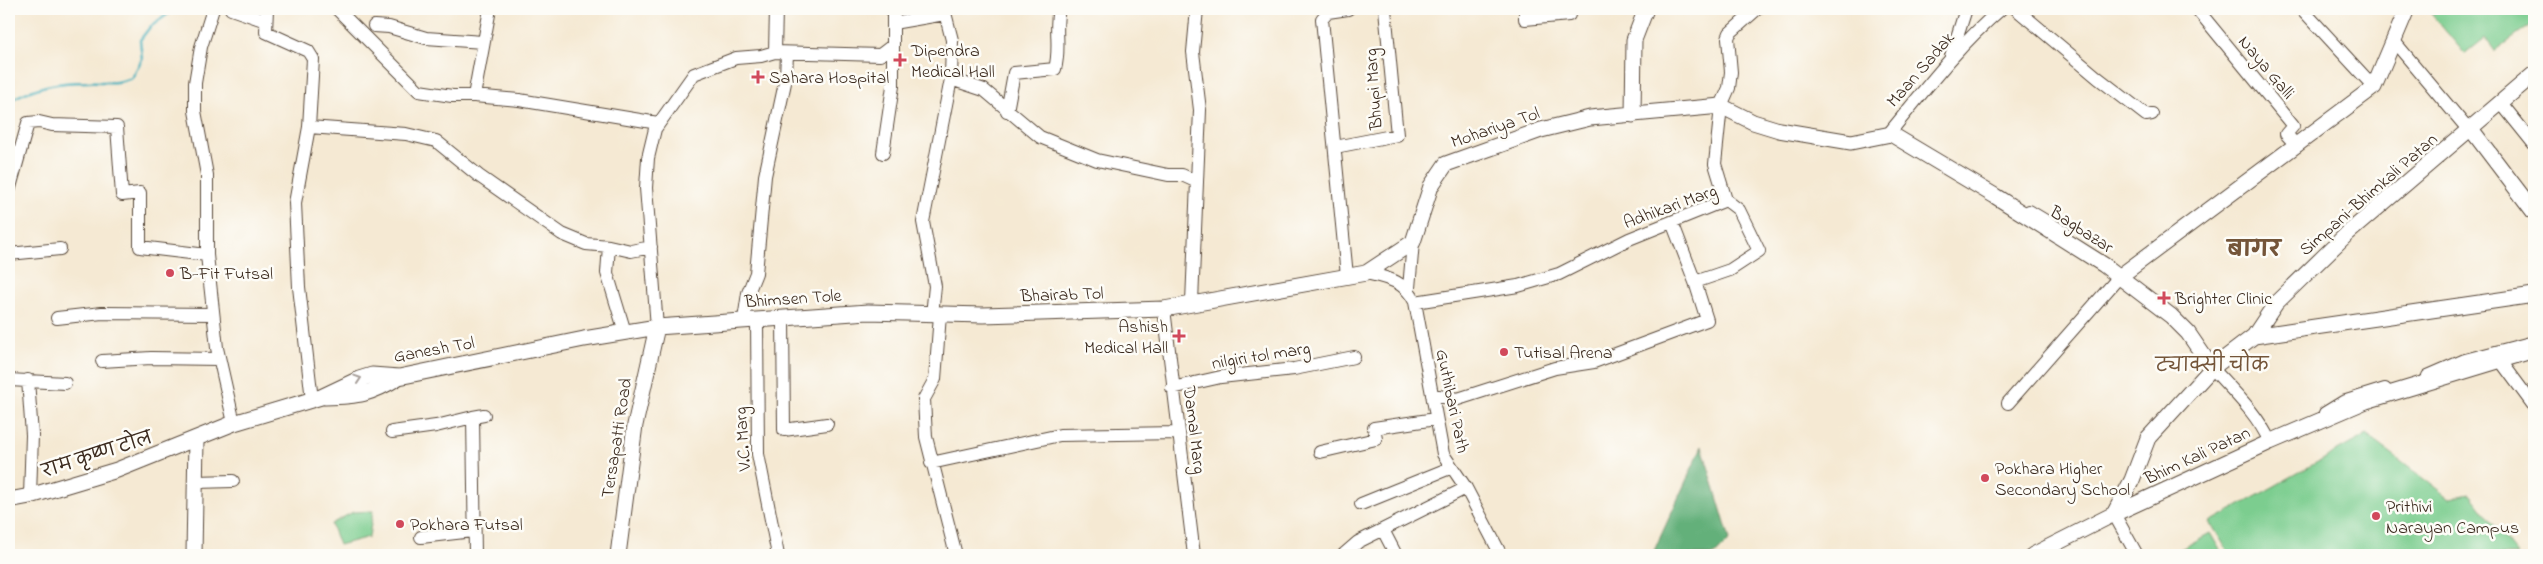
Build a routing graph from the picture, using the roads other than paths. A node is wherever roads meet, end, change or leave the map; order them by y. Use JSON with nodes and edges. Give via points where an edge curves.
{"nodes":[{"id":1,"x":213,"y":9,"type":"edge"},
{"id":2,"x":231,"y":9,"type":"edge"},
{"id":3,"x":337,"y":9,"type":"edge"},
{"id":4,"x":490,"y":9,"type":"edge"},
{"id":5,"x":776,"y":9,"type":"edge"},
{"id":6,"x":893,"y":9,"type":"edge"},
{"id":7,"x":1059,"y":9,"type":"edge"},
{"id":8,"x":1197,"y":9,"type":"edge"},
{"id":9,"x":1348,"y":9,"type":"edge"},
{"id":10,"x":1385,"y":9,"type":"edge"},
{"id":11,"x":1525,"y":9,"type":"edge"},
{"id":12,"x":1646,"y":9,"type":"edge"},
{"id":13,"x":1757,"y":9,"type":"edge"},
{"id":14,"x":1966,"y":9,"type":"edge"},
{"id":15,"x":2002,"y":9,"type":"edge"},
{"id":16,"x":2016,"y":9,"type":"edge"},
{"id":17,"x":2197,"y":9,"type":"edge"},
{"id":18,"x":2302,"y":9,"type":"edge"},
{"id":19,"x":2408,"y":9,"type":"edge"},
{"id":20,"x":944,"y":12,"type":"edge"},
{"id":21,"x":266,"y":15,"type":"edge"},
{"id":22,"x":1568,"y":16,"type":"dead end"},
{"id":23,"x":893,"y":23,"type":"junction"},
{"id":24,"x":374,"y":26,"type":"dead end"},
{"id":25,"x":2394,"y":41,"type":"junction"},
{"id":26,"x":483,"y":42,"type":"junction"},
{"id":27,"x":893,"y":45,"type":"junction"},
{"id":28,"x":781,"y":52,"type":"junction"},
{"id":29,"x":1950,"y":59,"type":"junction"},
{"id":30,"x":2534,"y":74,"type":"edge"},
{"id":31,"x":951,"y":79,"type":"junction"},
{"id":32,"x":2376,"y":81,"type":"junction"},
{"id":33,"x":474,"y":96,"type":"junction"},
{"id":34,"x":2501,"y":103,"type":"junction"},
{"id":35,"x":1721,"y":106,"type":"junction"},
{"id":36,"x":1006,"y":111,"type":"junction"},
{"id":37,"x":1739,"y":111,"type":"dead end"},
{"id":38,"x":2152,"y":114,"type":"dead end"},
{"id":39,"x":1633,"y":115,"type":"junction"},
{"id":40,"x":658,"y":124,"type":"junction"},
{"id":41,"x":309,"y":127,"type":"junction"},
{"id":42,"x":2471,"y":129,"type":"junction"},
{"id":43,"x":1891,"y":132,"type":"junction"},
{"id":44,"x":2534,"y":144,"type":"edge"},
{"id":45,"x":2297,"y":146,"type":"junction"},
{"id":46,"x":1335,"y":147,"type":"junction"},
{"id":47,"x":883,"y":153,"type":"dead end"},
{"id":48,"x":1195,"y":181,"type":"junction"},
{"id":49,"x":9,"y":191,"type":"edge"},
{"id":50,"x":1726,"y":200,"type":"junction"},
{"id":51,"x":2534,"y":212,"type":"edge"},
{"id":52,"x":1672,"y":222,"type":"junction"},
{"id":53,"x":1413,"y":242,"type":"junction"},
{"id":54,"x":609,"y":246,"type":"junction"},
{"id":55,"x":650,"y":247,"type":"junction"},
{"id":56,"x":60,"y":249,"type":"dead end"},
{"id":57,"x":9,"y":254,"type":"edge"},
{"id":58,"x":208,"y":255,"type":"junction"},
{"id":59,"x":1366,"y":272,"type":"junction"},
{"id":60,"x":1347,"y":276,"type":"junction"},
{"id":61,"x":2121,"y":276,"type":"junction"},
{"id":62,"x":1695,"y":282,"type":"junction"},
{"id":63,"x":1409,"y":288,"type":"junction"},
{"id":64,"x":2534,"y":295,"type":"edge"},
{"id":65,"x":1192,"y":302,"type":"junction"},
{"id":66,"x":1415,"y":302,"type":"junction"},
{"id":67,"x":1164,"y":309,"type":"junction"},
{"id":68,"x":212,"y":314,"type":"junction"},
{"id":69,"x":936,"y":315,"type":"junction"},
{"id":70,"x":57,"y":318,"type":"dead end"},
{"id":71,"x":783,"y":318,"type":"junction"},
{"id":72,"x":750,"y":320,"type":"junction"},
{"id":73,"x":657,"y":327,"type":"junction"},
{"id":74,"x":625,"y":332,"type":"junction"},
{"id":75,"x":2254,"y":336,"type":"junction"},
{"id":76,"x":2534,"y":342,"type":"edge"},
{"id":77,"x":2534,"y":350,"type":"edge"},
{"id":78,"x":1354,"y":357,"type":"dead end"},
{"id":79,"x":219,"y":359,"type":"junction"},
{"id":80,"x":2500,"y":360,"type":"junction"},
{"id":81,"x":102,"y":361,"type":"dead end"},
{"id":82,"x":2215,"y":366,"type":"junction"},
{"id":83,"x":9,"y":380,"type":"edge"},
{"id":84,"x":28,"y":380,"type":"junction"},
{"id":85,"x":65,"y":383,"type":"dead end"},
{"id":86,"x":1172,"y":388,"type":"junction"},
{"id":87,"x":1432,"y":395,"type":"junction"},
{"id":88,"x":316,"y":399,"type":"junction"},
{"id":89,"x":2008,"y":402,"type":"dead end"},
{"id":90,"x":2534,"y":406,"type":"edge"},
{"id":91,"x":1436,"y":418,"type":"junction"},
{"id":92,"x":234,"y":423,"type":"junction"},
{"id":93,"x":827,"y":424,"type":"dead end"},
{"id":94,"x":392,"y":432,"type":"dead end"},
{"id":95,"x":1177,"y":433,"type":"junction"},
{"id":96,"x":196,"y":439,"type":"junction"},
{"id":97,"x":2269,"y":440,"type":"junction"},
{"id":98,"x":1320,"y":452,"type":"dead end"},
{"id":99,"x":931,"y":463,"type":"junction"},
{"id":100,"x":1450,"y":468,"type":"junction"},
{"id":101,"x":233,"y":480,"type":"dead end"},
{"id":102,"x":196,"y":482,"type":"junction"},
{"id":103,"x":1466,"y":488,"type":"junction"},
{"id":104,"x":30,"y":496,"type":"junction"},
{"id":105,"x":9,"y":500,"type":"edge"},
{"id":106,"x":1362,"y":504,"type":"dead end"},
{"id":107,"x":2114,"y":514,"type":"junction"},
{"id":108,"x":1383,"y":530,"type":"junction"},
{"id":109,"x":473,"y":531,"type":"junction"},
{"id":110,"x":421,"y":537,"type":"dead end"},
{"id":111,"x":194,"y":555,"type":"edge"},
{"id":112,"x":474,"y":555,"type":"edge"},
{"id":113,"x":618,"y":555,"type":"edge"},
{"id":114,"x":778,"y":555,"type":"edge"},
{"id":115,"x":956,"y":555,"type":"edge"},
{"id":116,"x":1194,"y":555,"type":"edge"},
{"id":117,"x":1344,"y":555,"type":"edge"},
{"id":118,"x":1396,"y":555,"type":"edge"},
{"id":119,"x":1501,"y":555,"type":"edge"},
{"id":120,"x":2033,"y":555,"type":"edge"},
{"id":121,"x":2138,"y":555,"type":"edge"}],
"edges":[{"from":1,"to":58,"type":"street","via":[[201,47],[195,84],[195,111],[207,174]]},
{"from":2,"to":21,"type":"street"},
{"from":3,"to":33,"type":"street","via":[[419,91]]},
{"from":4,"to":26,"type":"street"},
{"from":5,"to":28,"type":"street","name":"V.C. Marg"},
{"from":6,"to":23,"type":"street"},
{"from":7,"to":36,"type":"street","via":[[1055,25],[1059,39],[1056,69],[1014,73]]},
{"from":8,"to":48,"type":"street","via":[[1193,52],[1200,110]]},
{"from":9,"to":46,"type":"street","via":[[1328,12],[1322,19]]},
{"from":10,"to":46,"type":"street","name":"Bhupi Marg","via":[[1397,135]]},
{"from":11,"to":22,"type":"street","via":[[1525,19]]},
{"from":12,"to":39,"type":"main road","via":[[1634,40]]},
{"from":13,"to":35,"type":"street","via":[[1728,38],[1731,72],[1729,88]]},
{"from":14,"to":29,"type":"street"},
{"from":15,"to":29,"type":"street","name":"Maan Sadak"},
{"from":16,"to":38,"type":"street","via":[[2146,115]]},
{"from":17,"to":45,"type":"street","name":"Naya Galli","via":[[2293,126],[2286,134]]},
{"from":18,"to":32,"type":"street"},
{"from":19,"to":25,"type":"main road"},
{"from":20,"to":23,"type":"street"},
{"from":20,"to":31,"type":"street","via":[[952,40]]},
{"from":21,"to":41,"type":"street","via":[[266,32],[312,54]]},
{"from":23,"to":27,"type":"street"},
{"from":24,"to":26,"type":"street","via":[[426,38]]},
{"from":25,"to":32,"type":"main road"},
{"from":25,"to":42,"type":"street"},
{"from":26,"to":33,"type":"street"},
{"from":27,"to":28,"type":"street","via":[[880,55]]},
{"from":27,"to":47,"type":"street","via":[[893,86]]},
{"from":28,"to":40,"type":"street","via":[[736,58],[694,74]]},
{"from":28,"to":72,"type":"street","name":"V.C. Marg","via":[[786,78],[765,176],[756,273],[748,293]]},
{"from":29,"to":43,"type":"street","name":"Maan Sadak"},
{"from":30,"to":34,"type":"main road","name":"Simpani-Bhimkali Patan"},
{"from":31,"to":36,"type":"street","via":[[984,90]]},
{"from":31,"to":69,"type":"street","via":[[922,222],[935,286]]},
{"from":32,"to":45,"type":"main road","name":"Bagbazar"},
{"from":33,"to":40,"type":"street","via":[[519,100]]},
{"from":34,"to":42,"type":"main road","name":"Simpani-Bhimkali Patan"},
{"from":34,"to":44,"type":"street"},
{"from":35,"to":39,"type":"main road","name":"Mohariya Tol"},
{"from":35,"to":43,"type":"main road","via":[[1753,122],[1780,130],[1851,142]]},
{"from":35,"to":50,"type":"street","via":[[1715,164]]},
{"from":36,"to":48,"type":"street","via":[[1040,137],[1097,160],[1182,175]]},
{"from":37,"to":43,"type":"street","via":[[1782,129],[1850,138]]},
{"from":39,"to":53,"type":"main road","name":"Mohariya Tol","via":[[1590,118],[1541,130],[1446,164],[1431,186]]},
{"from":40,"to":55,"type":"street","via":[[648,158],[646,188]]},
{"from":41,"to":54,"type":"street","via":[[406,134],[436,141],[479,176],[562,234],[586,244]]},
{"from":41,"to":88,"type":"street","via":[[297,188],[296,227],[299,287]]},
{"from":42,"to":51,"type":"main road"},
{"from":42,"to":75,"type":"main road","name":"Simpani-Bhimkali Patan","via":[[2348,234],[2276,304]]},
{"from":43,"to":61,"type":"main road","name":"Bagbazar"},
{"from":45,"to":61,"type":"main road","name":"Bagbazar"},
{"from":46,"to":60,"type":"street"},
{"from":48,"to":65,"type":"street"},
{"from":49,"to":58,"type":"street","via":[[28,123],[117,127],[122,195],[140,193],[140,247]]},
{"from":50,"to":52,"type":"street","name":"Adhikari Marg"},
{"from":50,"to":62,"type":"street","name":"Adhikari Marg","via":[[1739,210],[1759,251],[1730,270]]},
{"from":52,"to":62,"type":"street"},
{"from":52,"to":66,"type":"street","name":"Adhikari Marg","via":[[1558,274],[1518,286]]},
{"from":53,"to":59,"type":"main road"},
{"from":53,"to":63,"type":"street"},
{"from":54,"to":55,"type":"street","via":[[631,251]]},
{"from":54,"to":74,"type":"street","via":[[607,273]]},
{"from":55,"to":73,"type":"street"},
{"from":56,"to":57,"type":"street"},
{"from":58,"to":68,"type":"street"},
{"from":59,"to":60,"type":"main road"},
{"from":59,"to":63,"type":"street"},
{"from":60,"to":65,"type":"main road"},
{"from":61,"to":82,"type":"main road","via":[[2171,316]]},
{"from":61,"to":89,"type":"street"},
{"from":62,"to":87,"type":"street","via":[[1707,320],[1594,362],[1555,368],[1458,399]]},
{"from":63,"to":66,"type":"street","name":"Guthibari Path"},
{"from":64,"to":75,"type":"main road","name":"Bhim Kali Patan"},
{"from":65,"to":67,"type":"main road","name":"Bhairab Tol"},
{"from":66,"to":87,"type":"street","name":"Guthibari Path"},
{"from":67,"to":69,"type":"main road","name":"Bhairab Tol"},
{"from":67,"to":86,"type":"street","name":"Damal Marg"},
{"from":68,"to":70,"type":"street","via":[[102,313]]},
{"from":68,"to":79,"type":"street"},
{"from":69,"to":71,"type":"main road","name":"Bhimsen Tole","via":[[868,312]]},
{"from":69,"to":99,"type":"street","via":[[935,380],[924,399]]},
{"from":71,"to":72,"type":"main road","name":"Bhimsen Tole"},
{"from":71,"to":93,"type":"street","via":[[784,430]]},
{"from":72,"to":73,"type":"main road","name":"Bhimsen Tole"},
{"from":72,"to":114,"type":"street","name":"V.C. Marg","via":[[758,454]]},
{"from":73,"to":74,"type":"main road","name":"Ganesh Tol"},
{"from":73,"to":113,"type":"main road","name":"Tersapatti Road","via":[[635,425]]},
{"from":74,"to":88,"type":"main road","name":"Ganesh Tol","via":[[398,377],[377,390],[363,394]]},
{"from":75,"to":82,"type":"main road","name":"Bhim Kali Patan"},
{"from":76,"to":97,"type":"street","via":[[2465,360],[2433,374],[2366,393]]},
{"from":77,"to":80,"type":"main road","name":"Bhim Kali Patan"},
{"from":78,"to":86,"type":"street","name":"nilgiri tol marg","via":[[1294,369],[1221,377]]},
{"from":79,"to":81,"type":"street"},
{"from":79,"to":92,"type":"street"},
{"from":80,"to":90,"type":"street"},
{"from":80,"to":97,"type":"main road","name":"Bhim Kali Patan","via":[[2366,401]]},
{"from":82,"to":97,"type":"street"},
{"from":82,"to":107,"type":"main road","name":"Bhim Kali Patan","via":[[2148,438],[2132,480]]},
{"from":83,"to":84,"type":"street"},
{"from":84,"to":85,"type":"street"},
{"from":84,"to":104,"type":"street","via":[[32,435]]},
{"from":86,"to":95,"type":"street","name":"Damal Marg"},
{"from":87,"to":91,"type":"street","name":"Guthibari Path"},
{"from":88,"to":92,"type":"main road"},
{"from":91,"to":98,"type":"street","via":[[1374,428],[1376,439]]},
{"from":91,"to":100,"type":"street","name":"Guthibari Path","via":[[1443,454]]},
{"from":92,"to":96,"type":"main road"},
{"from":94,"to":109,"type":"street","via":[[478,416]]},
{"from":95,"to":99,"type":"street","via":[[1060,435]]},
{"from":95,"to":116,"type":"street","name":"Damal Marg"},
{"from":96,"to":102,"type":"main road"},
{"from":96,"to":104,"type":"main road","name":"राम कृष्ण टोल","via":[[117,470]]},
{"from":97,"to":107,"type":"main road","name":"Bhim Kali Patan"},
{"from":99,"to":115,"type":"street"},
{"from":100,"to":103,"type":"street","name":"Guthibari Path"},
{"from":100,"to":106,"type":"street"},
{"from":101,"to":102,"type":"street"},
{"from":102,"to":111,"type":"main road"},
{"from":103,"to":108,"type":"street"},
{"from":103,"to":119,"type":"street","name":"Guthibari Path"},
{"from":104,"to":105,"type":"main road","name":"राम कृष्ण टोल"},
{"from":107,"to":120,"type":"main road"},
{"from":107,"to":121,"type":"street"},
{"from":108,"to":117,"type":"street","via":[[1358,542]]},
{"from":108,"to":118,"type":"street"},
{"from":109,"to":110,"type":"street"},
{"from":109,"to":112,"type":"street"}]}
